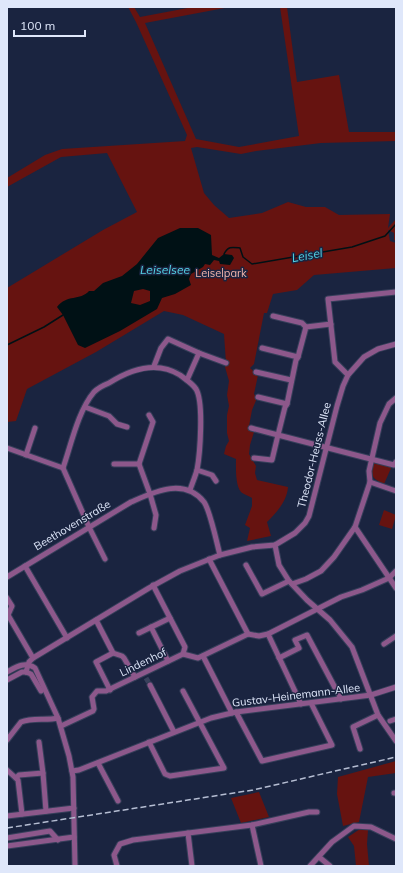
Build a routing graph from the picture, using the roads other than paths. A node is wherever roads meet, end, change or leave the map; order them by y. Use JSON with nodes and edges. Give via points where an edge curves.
{"nodes":[{"id":1,"x":396,"y":292,"type":"edge"},
{"id":2,"x":274,"y":316,"type":"dead end"},
{"id":3,"x":331,"y":324,"type":"junction"},
{"id":4,"x":306,"y":327,"type":"junction"},
{"id":5,"x":396,"y":344,"type":"edge"},
{"id":6,"x":262,"y":348,"type":"dead end"},
{"id":7,"x":199,"y":353,"type":"junction"},
{"id":8,"x":298,"y":357,"type":"junction"},
{"id":9,"x":226,"y":363,"type":"dead end"},
{"id":10,"x":154,"y":366,"type":"junction"},
{"id":11,"x":256,"y":372,"type":"dead end"},
{"id":12,"x":348,"y":375,"type":"junction"},
{"id":13,"x":187,"y":380,"type":"junction"},
{"id":14,"x":292,"y":380,"type":"junction"},
{"id":15,"x":258,"y":398,"type":"dead end"},
{"id":16,"x":396,"y":398,"type":"edge"},
{"id":17,"x":287,"y":404,"type":"junction"},
{"id":18,"x":85,"y":407,"type":"junction"},
{"id":19,"x":149,"y":415,"type":"dead end"},
{"id":20,"x":127,"y":427,"type":"dead end"},
{"id":21,"x":35,"y":428,"type":"dead end"},
{"id":22,"x":251,"y":428,"type":"dead end"},
{"id":23,"x":278,"y":435,"type":"junction"},
{"id":24,"x":7,"y":448,"type":"edge"},
{"id":25,"x":327,"y":449,"type":"junction"},
{"id":26,"x":26,"y":455,"type":"junction"},
{"id":27,"x":254,"y":458,"type":"dead end"},
{"id":28,"x":371,"y":460,"type":"junction"},
{"id":29,"x":396,"y":462,"type":"edge"},
{"id":30,"x":114,"y":464,"type":"dead end"},
{"id":31,"x":139,"y":464,"type":"junction"},
{"id":32,"x":63,"y":468,"type":"junction"},
{"id":33,"x":197,"y":470,"type":"junction"},
{"id":34,"x":216,"y":481,"type":"dead end"},
{"id":35,"x":370,"y":482,"type":"junction"},
{"id":36,"x":190,"y":490,"type":"junction"},
{"id":37,"x":396,"y":491,"type":"edge"},
{"id":38,"x":150,"y":494,"type":"junction"},
{"id":39,"x":89,"y":527,"type":"junction"},
{"id":40,"x":355,"y":527,"type":"junction"},
{"id":41,"x":154,"y":528,"type":"dead end"},
{"id":42,"x":275,"y":545,"type":"junction"},
{"id":43,"x":220,"y":555,"type":"junction"},
{"id":44,"x":105,"y":559,"type":"dead end"},
{"id":45,"x":209,"y":559,"type":"junction"},
{"id":46,"x":246,"y":565,"type":"dead end"},
{"id":47,"x":25,"y":566,"type":"junction"},
{"id":48,"x":396,"y":571,"type":"edge"},
{"id":49,"x":7,"y":577,"type":"edge"},
{"id":50,"x":389,"y":578,"type":"junction"},
{"id":51,"x":291,"y":582,"type":"junction"},
{"id":52,"x":153,"y":585,"type":"junction"},
{"id":53,"x":396,"y":588,"type":"edge"},
{"id":54,"x":7,"y":598,"type":"edge"},
{"id":55,"x":318,"y":610,"type":"junction"},
{"id":56,"x":170,"y":618,"type":"junction"},
{"id":57,"x":96,"y":620,"type":"junction"},
{"id":58,"x":151,"y":627,"type":"junction"},
{"id":59,"x":139,"y":633,"type":"dead end"},
{"id":60,"x":248,"y":634,"type":"junction"},
{"id":61,"x":268,"y":634,"type":"junction"},
{"id":62,"x":396,"y":636,"type":"edge"},
{"id":63,"x":67,"y":638,"type":"junction"},
{"id":64,"x":384,"y":644,"type":"dead end"},
{"id":65,"x":113,"y":653,"type":"junction"},
{"id":66,"x":183,"y":654,"type":"junction"},
{"id":67,"x":203,"y":656,"type":"junction"},
{"id":68,"x":33,"y":658,"type":"junction"},
{"id":69,"x":279,"y":658,"type":"junction"},
{"id":70,"x":168,"y":660,"type":"junction"},
{"id":71,"x":28,"y":665,"type":"junction"},
{"id":72,"x":7,"y":672,"type":"edge"},
{"id":73,"x":26,"y":672,"type":"junction"},
{"id":74,"x":134,"y":677,"type":"junction"},
{"id":75,"x":7,"y":680,"type":"edge"},
{"id":76,"x":150,"y":685,"type":"tunnel mouth"},
{"id":77,"x":396,"y":687,"type":"edge"},
{"id":78,"x":110,"y":690,"type":"junction"},
{"id":79,"x":183,"y":691,"type":"dead end"},
{"id":80,"x":46,"y":695,"type":"junction"},
{"id":81,"x":371,"y":695,"type":"junction"},
{"id":82,"x":341,"y":699,"type":"junction"},
{"id":83,"x":311,"y":703,"type":"junction"},
{"id":84,"x":301,"y":704,"type":"junction"},
{"id":85,"x":234,"y":712,"type":"junction"},
{"id":86,"x":378,"y":715,"type":"junction"},
{"id":87,"x":58,"y":718,"type":"junction"},
{"id":88,"x":199,"y":722,"type":"junction"},
{"id":89,"x":61,"y":726,"type":"junction"},
{"id":90,"x":174,"y":732,"type":"junction"},
{"id":91,"x":7,"y":740,"type":"edge"},
{"id":92,"x":396,"y":741,"type":"edge"},
{"id":93,"x":39,"y":742,"type":"dead end"},
{"id":94,"x":150,"y":742,"type":"junction"},
{"id":95,"x":360,"y":749,"type":"dead end"},
{"id":96,"x":98,"y":763,"type":"junction"},
{"id":97,"x":7,"y":770,"type":"edge"},
{"id":98,"x":72,"y":771,"type":"junction"},
{"id":99,"x":42,"y":773,"type":"junction"},
{"id":100,"x":16,"y":778,"type":"junction"},
{"id":101,"x":118,"y":801,"type":"dead end"},
{"id":102,"x":74,"y":808,"type":"junction"},
{"id":103,"x":46,"y":811,"type":"junction"},
{"id":104,"x":317,"y":812,"type":"dead end"},
{"id":105,"x":22,"y":814,"type":"junction"},
{"id":106,"x":7,"y":816,"type":"edge"},
{"id":107,"x":252,"y":825,"type":"junction"},
{"id":108,"x":188,"y":833,"type":"junction"},
{"id":109,"x":74,"y":837,"type":"junction"},
{"id":110,"x":7,"y":838,"type":"edge"},
{"id":111,"x":396,"y":839,"type":"edge"},
{"id":112,"x":58,"y":840,"type":"junction"},
{"id":113,"x":7,"y":846,"type":"edge"},
{"id":114,"x":319,"y":857,"type":"junction"},
{"id":115,"x":75,"y":866,"type":"edge"},
{"id":116,"x":117,"y":866,"type":"edge"},
{"id":117,"x":192,"y":866,"type":"edge"},
{"id":118,"x":261,"y":866,"type":"edge"},
{"id":119,"x":310,"y":866,"type":"edge"},
{"id":120,"x":330,"y":866,"type":"edge"}],
"edges":[{"from":1,"to":3,"type":"street","via":[[328,299]]},
{"from":2,"to":4,"type":"street","via":[[302,323]]},
{"from":3,"to":4,"type":"street"},
{"from":3,"to":12,"type":"street","via":[[335,362]]},
{"from":4,"to":8,"type":"street"},
{"from":5,"to":12,"type":"street","name":"Theodor-Heuss-Allee","via":[[378,348],[364,357]]},
{"from":6,"to":8,"type":"street"},
{"from":7,"to":9,"type":"street"},
{"from":7,"to":10,"type":"street","via":[[168,339],[161,348]]},
{"from":7,"to":13,"type":"street"},
{"from":8,"to":14,"type":"street"},
{"from":10,"to":13,"type":"street","via":[[172,370]]},
{"from":10,"to":18,"type":"street","via":[[136,369],[119,376],[94,392]]},
{"from":11,"to":14,"type":"street"},
{"from":12,"to":25,"type":"street","name":"Theodor-Heuss-Allee"},
{"from":13,"to":33,"type":"street","via":[[196,390],[200,408]]},
{"from":14,"to":17,"type":"street"},
{"from":15,"to":17,"type":"street"},
{"from":16,"to":28,"type":"street","via":[[389,404],[380,423]]},
{"from":17,"to":23,"type":"street"},
{"from":18,"to":20,"type":"street","via":[[109,416],[117,424]]},
{"from":18,"to":32,"type":"street"},
{"from":19,"to":31,"type":"street","via":[[153,422]]},
{"from":21,"to":26,"type":"street"},
{"from":22,"to":23,"type":"street"},
{"from":23,"to":25,"type":"street"},
{"from":23,"to":27,"type":"street","via":[[272,460]]},
{"from":24,"to":26,"type":"street"},
{"from":25,"to":28,"type":"street"},
{"from":25,"to":42,"type":"street","name":"Theodor-Heuss-Allee","via":[[307,520],[295,533]]},
{"from":26,"to":32,"type":"street"},
{"from":28,"to":29,"type":"street","via":[[394,465]]},
{"from":28,"to":35,"type":"street"},
{"from":30,"to":31,"type":"street"},
{"from":31,"to":38,"type":"street"},
{"from":32,"to":39,"type":"street"},
{"from":33,"to":34,"type":"street","via":[[212,475]]},
{"from":33,"to":36,"type":"street"},
{"from":35,"to":37,"type":"street"},
{"from":35,"to":40,"type":"street"},
{"from":36,"to":38,"type":"street","name":"Beethovenstraße","via":[[166,489]]},
{"from":36,"to":43,"type":"street","via":[[204,503]]},
{"from":38,"to":39,"type":"street","name":"Beethovenstraße","via":[[131,502]]},
{"from":38,"to":41,"type":"street","via":[[156,516]]},
{"from":39,"to":44,"type":"street"},
{"from":39,"to":47,"type":"street","name":"Beethovenstraße"},
{"from":40,"to":50,"type":"street"},
{"from":40,"to":51,"type":"street","via":[[321,571],[306,579]]},
{"from":42,"to":43,"type":"street","name":"Theodor-Heuss-Allee","via":[[252,547]]},
{"from":42,"to":51,"type":"street","via":[[279,565]]},
{"from":43,"to":45,"type":"street","name":"Theodor-Heuss-Allee"},
{"from":45,"to":52,"type":"street","name":"Theodor-Heuss-Allee"},
{"from":45,"to":60,"type":"street"},
{"from":46,"to":51,"type":"street","via":[[262,594]]},
{"from":47,"to":49,"type":"street","name":"Beethovenstraße"},
{"from":47,"to":63,"type":"street"},
{"from":48,"to":50,"type":"street"},
{"from":50,"to":53,"type":"street"},
{"from":50,"to":55,"type":"street","via":[[341,597]]},
{"from":51,"to":55,"type":"street"},
{"from":52,"to":56,"type":"street"},
{"from":52,"to":57,"type":"street","name":"Theodor-Heuss-Allee"},
{"from":54,"to":68,"type":"street","via":[[12,606],[8,615]]},
{"from":55,"to":61,"type":"street"},
{"from":55,"to":81,"type":"street","via":[[330,620],[352,647]]},
{"from":56,"to":58,"type":"street"},
{"from":56,"to":66,"type":"street","via":[[185,647]]},
{"from":57,"to":63,"type":"street","name":"Theodor-Heuss-Allee"},
{"from":57,"to":65,"type":"street"},
{"from":58,"to":59,"type":"street"},
{"from":58,"to":70,"type":"street"},
{"from":60,"to":61,"type":"street"},
{"from":60,"to":67,"type":"street"},
{"from":61,"to":69,"type":"street"},
{"from":62,"to":64,"type":"street"},
{"from":63,"to":68,"type":"street","name":"Theodor-Heuss-Allee"},
{"from":65,"to":74,"type":"street","via":[[124,658]]},
{"from":65,"to":78,"type":"street","via":[[96,662]]},
{"from":66,"to":67,"type":"street","name":"Lindenhof","via":[[198,658]]},
{"from":66,"to":70,"type":"street","name":"Lindenhof"},
{"from":67,"to":85,"type":"street"},
{"from":68,"to":71,"type":"street","name":"Theodor-Heuss-Allee"},
{"from":69,"to":82,"type":"street","via":[[300,648],[295,640],[308,635]]},
{"from":69,"to":84,"type":"street"},
{"from":70,"to":74,"type":"street","name":"Lindenhof","via":[[145,675]]},
{"from":71,"to":72,"type":"street","via":[[18,666]]},
{"from":71,"to":73,"type":"street","name":"Theodor-Heuss-Allee"},
{"from":71,"to":80,"type":"street","via":[[36,671]]},
{"from":73,"to":75,"type":"street"},
{"from":73,"to":80,"type":"street"},
{"from":74,"to":78,"type":"street","name":"Lindenhof"},
{"from":76,"to":90,"type":"street"},
{"from":77,"to":81,"type":"street","name":"Gustav-Heinemann-Allee"},
{"from":78,"to":89,"type":"street","name":"Lindenhof","via":[[95,692],[92,696],[93,711]]},
{"from":79,"to":88,"type":"street"},
{"from":80,"to":87,"type":"street"},
{"from":81,"to":82,"type":"street","name":"Gustav-Heinemann-Allee"},
{"from":81,"to":86,"type":"street"},
{"from":82,"to":83,"type":"street","name":"Gustav-Heinemann-Allee"},
{"from":83,"to":84,"type":"street","name":"Gustav-Heinemann-Allee"},
{"from":83,"to":85,"type":"street","via":[[332,746],[262,761]]},
{"from":84,"to":85,"type":"street","name":"Gustav-Heinemann-Allee"},
{"from":85,"to":88,"type":"street","name":"Gustav-Heinemann-Allee"},
{"from":86,"to":92,"type":"street"},
{"from":86,"to":95,"type":"street","via":[[353,727]]},
{"from":87,"to":89,"type":"street"},
{"from":87,"to":91,"type":"street","via":[[21,722]]},
{"from":88,"to":90,"type":"street","name":"Gustav-Heinemann-Allee"},
{"from":88,"to":94,"type":"street","via":[[224,768],[170,776],[165,774]]},
{"from":89,"to":98,"type":"street"},
{"from":90,"to":94,"type":"street","name":"Gustav-Heinemann-Allee"},
{"from":93,"to":99,"type":"street"},
{"from":94,"to":96,"type":"street","name":"Gustav-Heinemann-Allee"},
{"from":96,"to":98,"type":"street","name":"Gustav-Heinemann-Allee"},
{"from":96,"to":101,"type":"street"},
{"from":97,"to":100,"type":"street"},
{"from":98,"to":102,"type":"street"},
{"from":99,"to":100,"type":"street","via":[[19,775]]},
{"from":99,"to":103,"type":"street"},
{"from":100,"to":105,"type":"street"},
{"from":102,"to":103,"type":"street"},
{"from":102,"to":109,"type":"street"},
{"from":103,"to":105,"type":"street"},
{"from":104,"to":107,"type":"street"},
{"from":105,"to":106,"type":"street"},
{"from":107,"to":108,"type":"street"},
{"from":107,"to":118,"type":"street"},
{"from":108,"to":116,"type":"street","via":[[120,844],[114,854]]},
{"from":108,"to":117,"type":"street"},
{"from":109,"to":112,"type":"street"},
{"from":109,"to":115,"type":"street"},
{"from":110,"to":112,"type":"street","via":[[50,831]]},
{"from":111,"to":114,"type":"street","via":[[371,827],[354,826],[332,842]]},
{"from":112,"to":113,"type":"street"},
{"from":114,"to":119,"type":"street"},
{"from":114,"to":120,"type":"street"}]}
